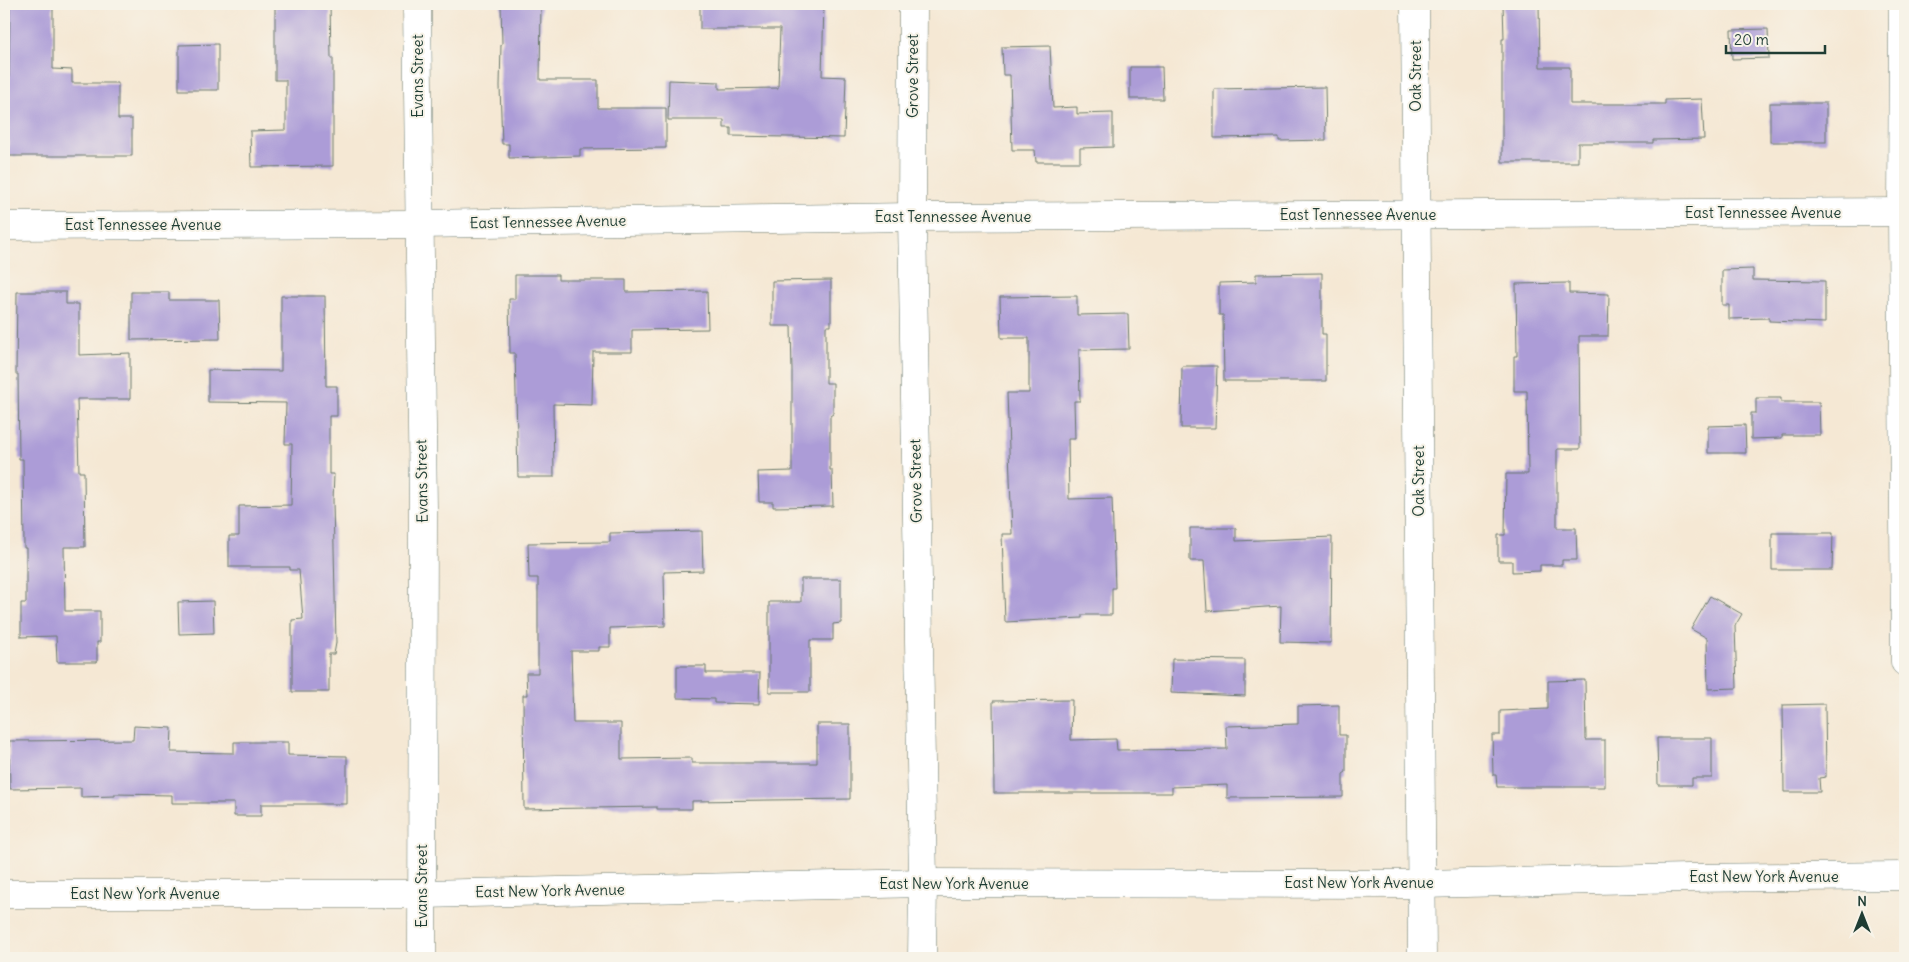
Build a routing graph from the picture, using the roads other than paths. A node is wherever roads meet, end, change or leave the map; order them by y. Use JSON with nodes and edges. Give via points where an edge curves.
{"nodes":[{"id":1,"x":417,"y":4,"type":"edge"},
{"id":2,"x":913,"y":4,"type":"edge"},
{"id":3,"x":1415,"y":4,"type":"edge"},
{"id":4,"x":1903,"y":4,"type":"edge"},
{"id":5,"x":1902,"y":212,"type":"junction"},
{"id":6,"x":1416,"y":215,"type":"junction"},
{"id":7,"x":912,"y":217,"type":"junction"},
{"id":8,"x":419,"y":224,"type":"junction"},
{"id":9,"x":4,"y":226,"type":"edge"},
{"id":10,"x":1905,"y":662,"type":"edge"},
{"id":11,"x":1905,"y":876,"type":"edge"},
{"id":12,"x":923,"y":883,"type":"junction"},
{"id":13,"x":1422,"y":884,"type":"junction"},
{"id":14,"x":4,"y":894,"type":"edge"},
{"id":15,"x":422,"y":894,"type":"junction"},
{"id":16,"x":422,"y":958,"type":"edge"},
{"id":17,"x":922,"y":958,"type":"edge"},
{"id":18,"x":1422,"y":958,"type":"edge"}],
"edges":[{"from":1,"to":8,"type":"street","name":"Evans Street"},
{"from":2,"to":7,"type":"street","name":"Grove Street"},
{"from":3,"to":6,"type":"street","name":"Oak Street"},
{"from":4,"to":5,"type":"street"},
{"from":5,"to":6,"type":"street","name":"East Tennessee Avenue"},
{"from":5,"to":10,"type":"street"},
{"from":6,"to":7,"type":"street","name":"East Tennessee Avenue"},
{"from":6,"to":13,"type":"street","name":"Oak Street"},
{"from":7,"to":8,"type":"street","name":"East Tennessee Avenue"},
{"from":7,"to":12,"type":"street","name":"Grove Street"},
{"from":8,"to":9,"type":"street","name":"East Tennessee Avenue"},
{"from":8,"to":15,"type":"street","name":"Evans Street","via":[[423,511]]},
{"from":11,"to":13,"type":"street","name":"East New York Avenue"},
{"from":12,"to":13,"type":"street","name":"East New York Avenue"},
{"from":12,"to":15,"type":"street","name":"East New York Avenue"},
{"from":12,"to":17,"type":"street","name":"Grove Street"},
{"from":13,"to":18,"type":"street","name":"Oak Street"},
{"from":14,"to":15,"type":"street","name":"East New York Avenue"},
{"from":15,"to":16,"type":"street","name":"Evans Street"}]}
